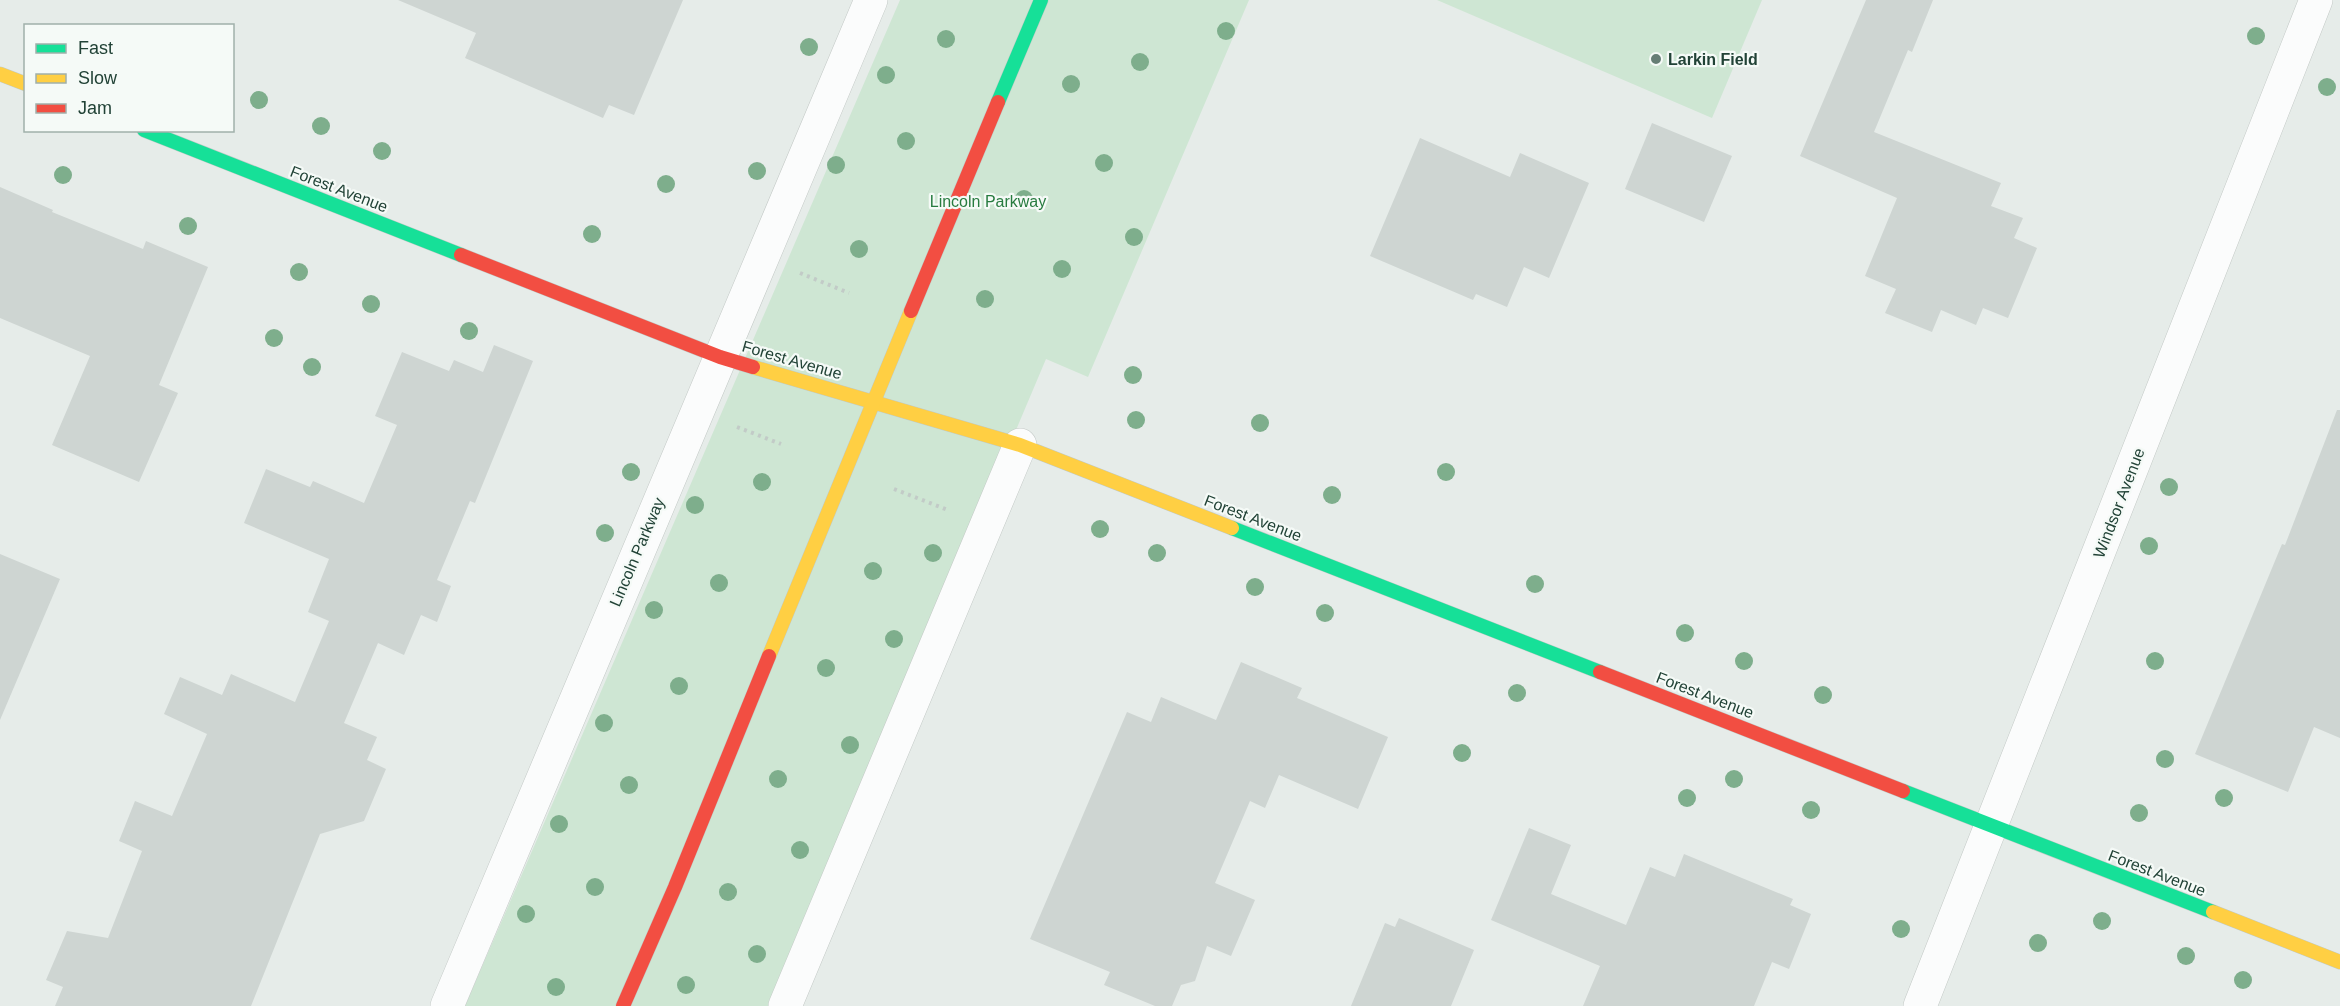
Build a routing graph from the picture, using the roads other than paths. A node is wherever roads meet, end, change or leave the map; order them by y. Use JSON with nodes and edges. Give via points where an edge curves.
{"nodes":[{"id":1,"x":871,"y":0,"type":"edge"},
{"id":2,"x":1041,"y":0,"type":"edge"},
{"id":3,"x":2316,"y":0,"type":"edge"},
{"id":4,"x":0,"y":74,"type":"edge"},
{"id":5,"x":24,"y":83,"type":"edge"},
{"id":6,"x":149,"y":132,"type":"edge"},
{"id":7,"x":720,"y":357,"type":"junction"},
{"id":8,"x":873,"y":401,"type":"junction"},
{"id":9,"x":1020,"y":445,"type":"junction"},
{"id":10,"x":1992,"y":826,"type":"junction"},
{"id":11,"x":2340,"y":962,"type":"edge"},
{"id":12,"x":447,"y":1006,"type":"edge"},
{"id":13,"x":623,"y":1006,"type":"edge"},
{"id":14,"x":785,"y":1006,"type":"edge"},
{"id":15,"x":1920,"y":1006,"type":"edge"}],
"edges":[{"from":1,"to":7,"type":"street","name":"Lincoln Parkway"},
{"from":2,"to":8,"type":"street"},
{"from":3,"to":10,"type":"street","name":"Windsor Avenue"},
{"from":4,"to":5,"type":"street"},
{"from":6,"to":7,"type":"street","name":"Forest Avenue"},
{"from":7,"to":8,"type":"street","name":"Forest Avenue"},
{"from":7,"to":12,"type":"street","name":"Lincoln Parkway"},
{"from":8,"to":9,"type":"street","name":"Forest Avenue"},
{"from":8,"to":13,"type":"street"},
{"from":9,"to":10,"type":"street","name":"Forest Avenue"},
{"from":9,"to":14,"type":"street"},
{"from":10,"to":11,"type":"street","name":"Forest Avenue"},
{"from":10,"to":15,"type":"street","name":"Windsor Avenue"}]}
